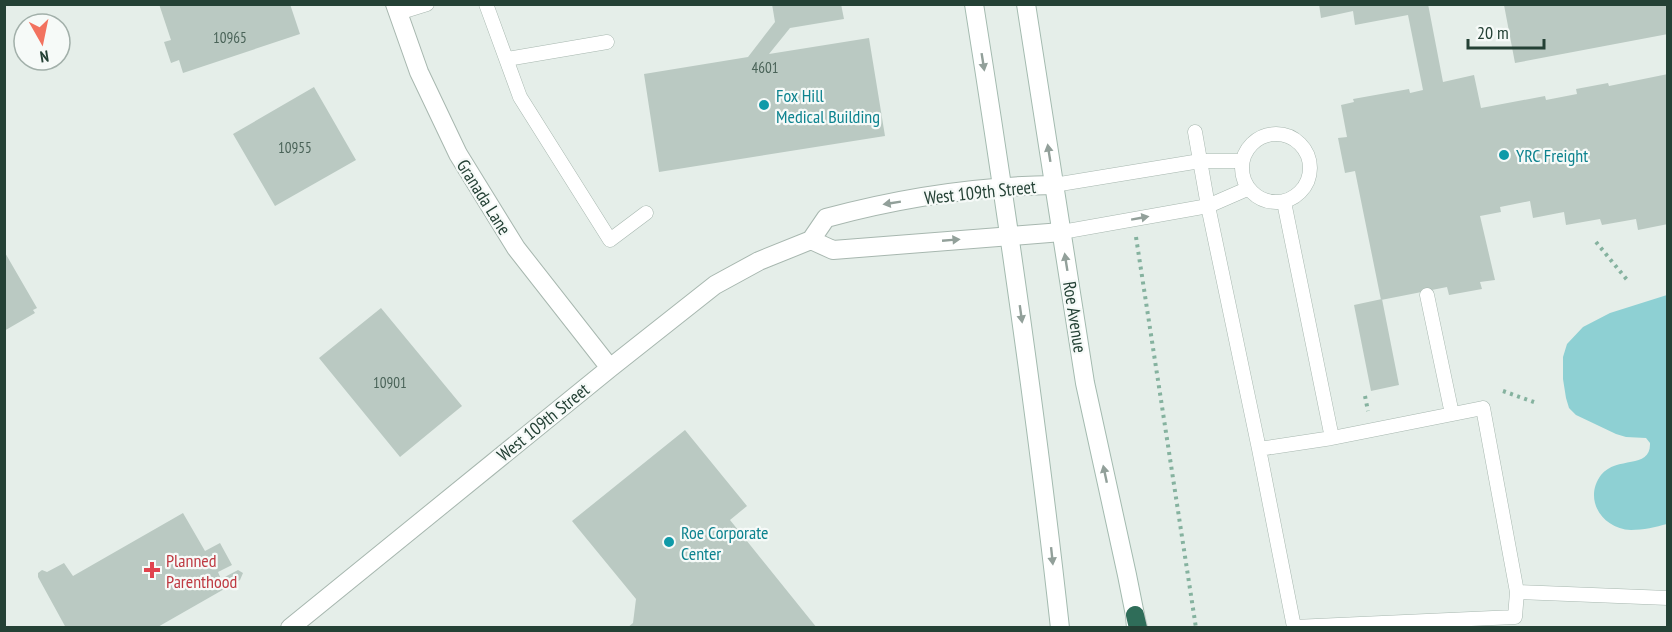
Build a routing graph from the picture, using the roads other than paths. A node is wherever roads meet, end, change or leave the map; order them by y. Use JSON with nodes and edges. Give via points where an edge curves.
{"nodes":[{"id":1,"x":427,"y":4,"type":"edge"},
{"id":2,"x":486,"y":4,"type":"edge"},
{"id":3,"x":974,"y":4,"type":"edge"},
{"id":4,"x":1026,"y":4,"type":"edge"},
{"id":5,"x":397,"y":9,"type":"edge"},
{"id":6,"x":607,"y":42,"type":"dead end"},
{"id":7,"x":507,"y":59,"type":"junction"},
{"id":8,"x":1196,"y":132,"type":"dead end"},
{"id":9,"x":1200,"y":161,"type":"junction"},
{"id":10,"x":1242,"y":161,"type":"junction"},
{"id":11,"x":1054,"y":185,"type":"junction"},
{"id":12,"x":1003,"y":186,"type":"junction"},
{"id":13,"x":1247,"y":189,"type":"junction"},
{"id":14,"x":1284,"y":202,"type":"junction"},
{"id":15,"x":1208,"y":206,"type":"junction"},
{"id":16,"x":646,"y":213,"type":"dead end"},
{"id":17,"x":1062,"y":232,"type":"junction"},
{"id":18,"x":1010,"y":235,"type":"junction"},
{"id":19,"x":811,"y":240,"type":"junction"},
{"id":20,"x":1427,"y":295,"type":"dead end"},
{"id":21,"x":610,"y":368,"type":"junction"},
{"id":22,"x":1452,"y":414,"type":"junction"},
{"id":23,"x":1332,"y":438,"type":"junction"},
{"id":24,"x":1259,"y":449,"type":"junction"},
{"id":25,"x":1517,"y":592,"type":"junction"},
{"id":26,"x":1668,"y":598,"type":"edge"},
{"id":27,"x":1136,"y":623,"type":"edge"},
{"id":28,"x":290,"y":627,"type":"edge"},
{"id":29,"x":1060,"y":627,"type":"edge"}],
"edges":[{"from":1,"to":5,"type":"lane"},
{"from":2,"to":7,"type":"lane"},
{"from":3,"to":12,"type":"street","one_way":true},
{"from":11,"to":4,"type":"street","name":"Roe Avenue","one_way":true},
{"from":5,"to":21,"type":"street","name":"Granada Lane","via":[[419,72],[458,154],[516,248]]},
{"from":6,"to":7,"type":"lane"},
{"from":7,"to":16,"type":"lane","via":[[520,97],[610,240]]},
{"from":8,"to":9,"type":"lane"},
{"from":9,"to":10,"type":"lane"},
{"from":9,"to":11,"type":"lane"},
{"from":9,"to":15,"type":"lane"},
{"from":10,"to":13,"type":"lane","via":[[1242,179]]},
{"from":10,"to":14,"type":"lane","via":[[1248,146],[1267,134],[1290,136],[1300,143],[1307,152],[1310,175],[1298,195]]},
{"from":11,"to":12,"type":"street","name":"West 109th Street"},
{"from":11,"to":17,"type":"street","name":"Roe Avenue"},
{"from":12,"to":18,"type":"street"},
{"from":12,"to":19,"type":"street","name":"West 109th Street","one_way":true,"via":[[867,207],[826,218]]},
{"from":13,"to":14,"type":"lane","via":[[1266,201]]},
{"from":13,"to":15,"type":"lane"},
{"from":14,"to":23,"type":"lane"},
{"from":17,"to":15,"type":"lane","one_way":true},
{"from":15,"to":24,"type":"lane"},
{"from":17,"to":18,"type":"street"},
{"from":27,"to":17,"type":"street","name":"Roe Avenue","one_way":true,"via":[[1085,383]]},
{"from":19,"to":18,"type":"street","one_way":true,"via":[[833,250]]},
{"from":18,"to":29,"type":"street","one_way":true},
{"from":19,"to":21,"type":"street","name":"West 109th Street","via":[[759,261],[716,285]]},
{"from":20,"to":22,"type":"lane"},
{"from":21,"to":28,"type":"street","name":"West 109th Street"},
{"from":22,"to":23,"type":"lane"},
{"from":22,"to":25,"type":"lane","via":[[1483,408]]},
{"from":23,"to":24,"type":"lane"},
{"from":24,"to":25,"type":"lane","via":[[1294,627],[1515,617]]},
{"from":25,"to":26,"type":"lane"}]}
